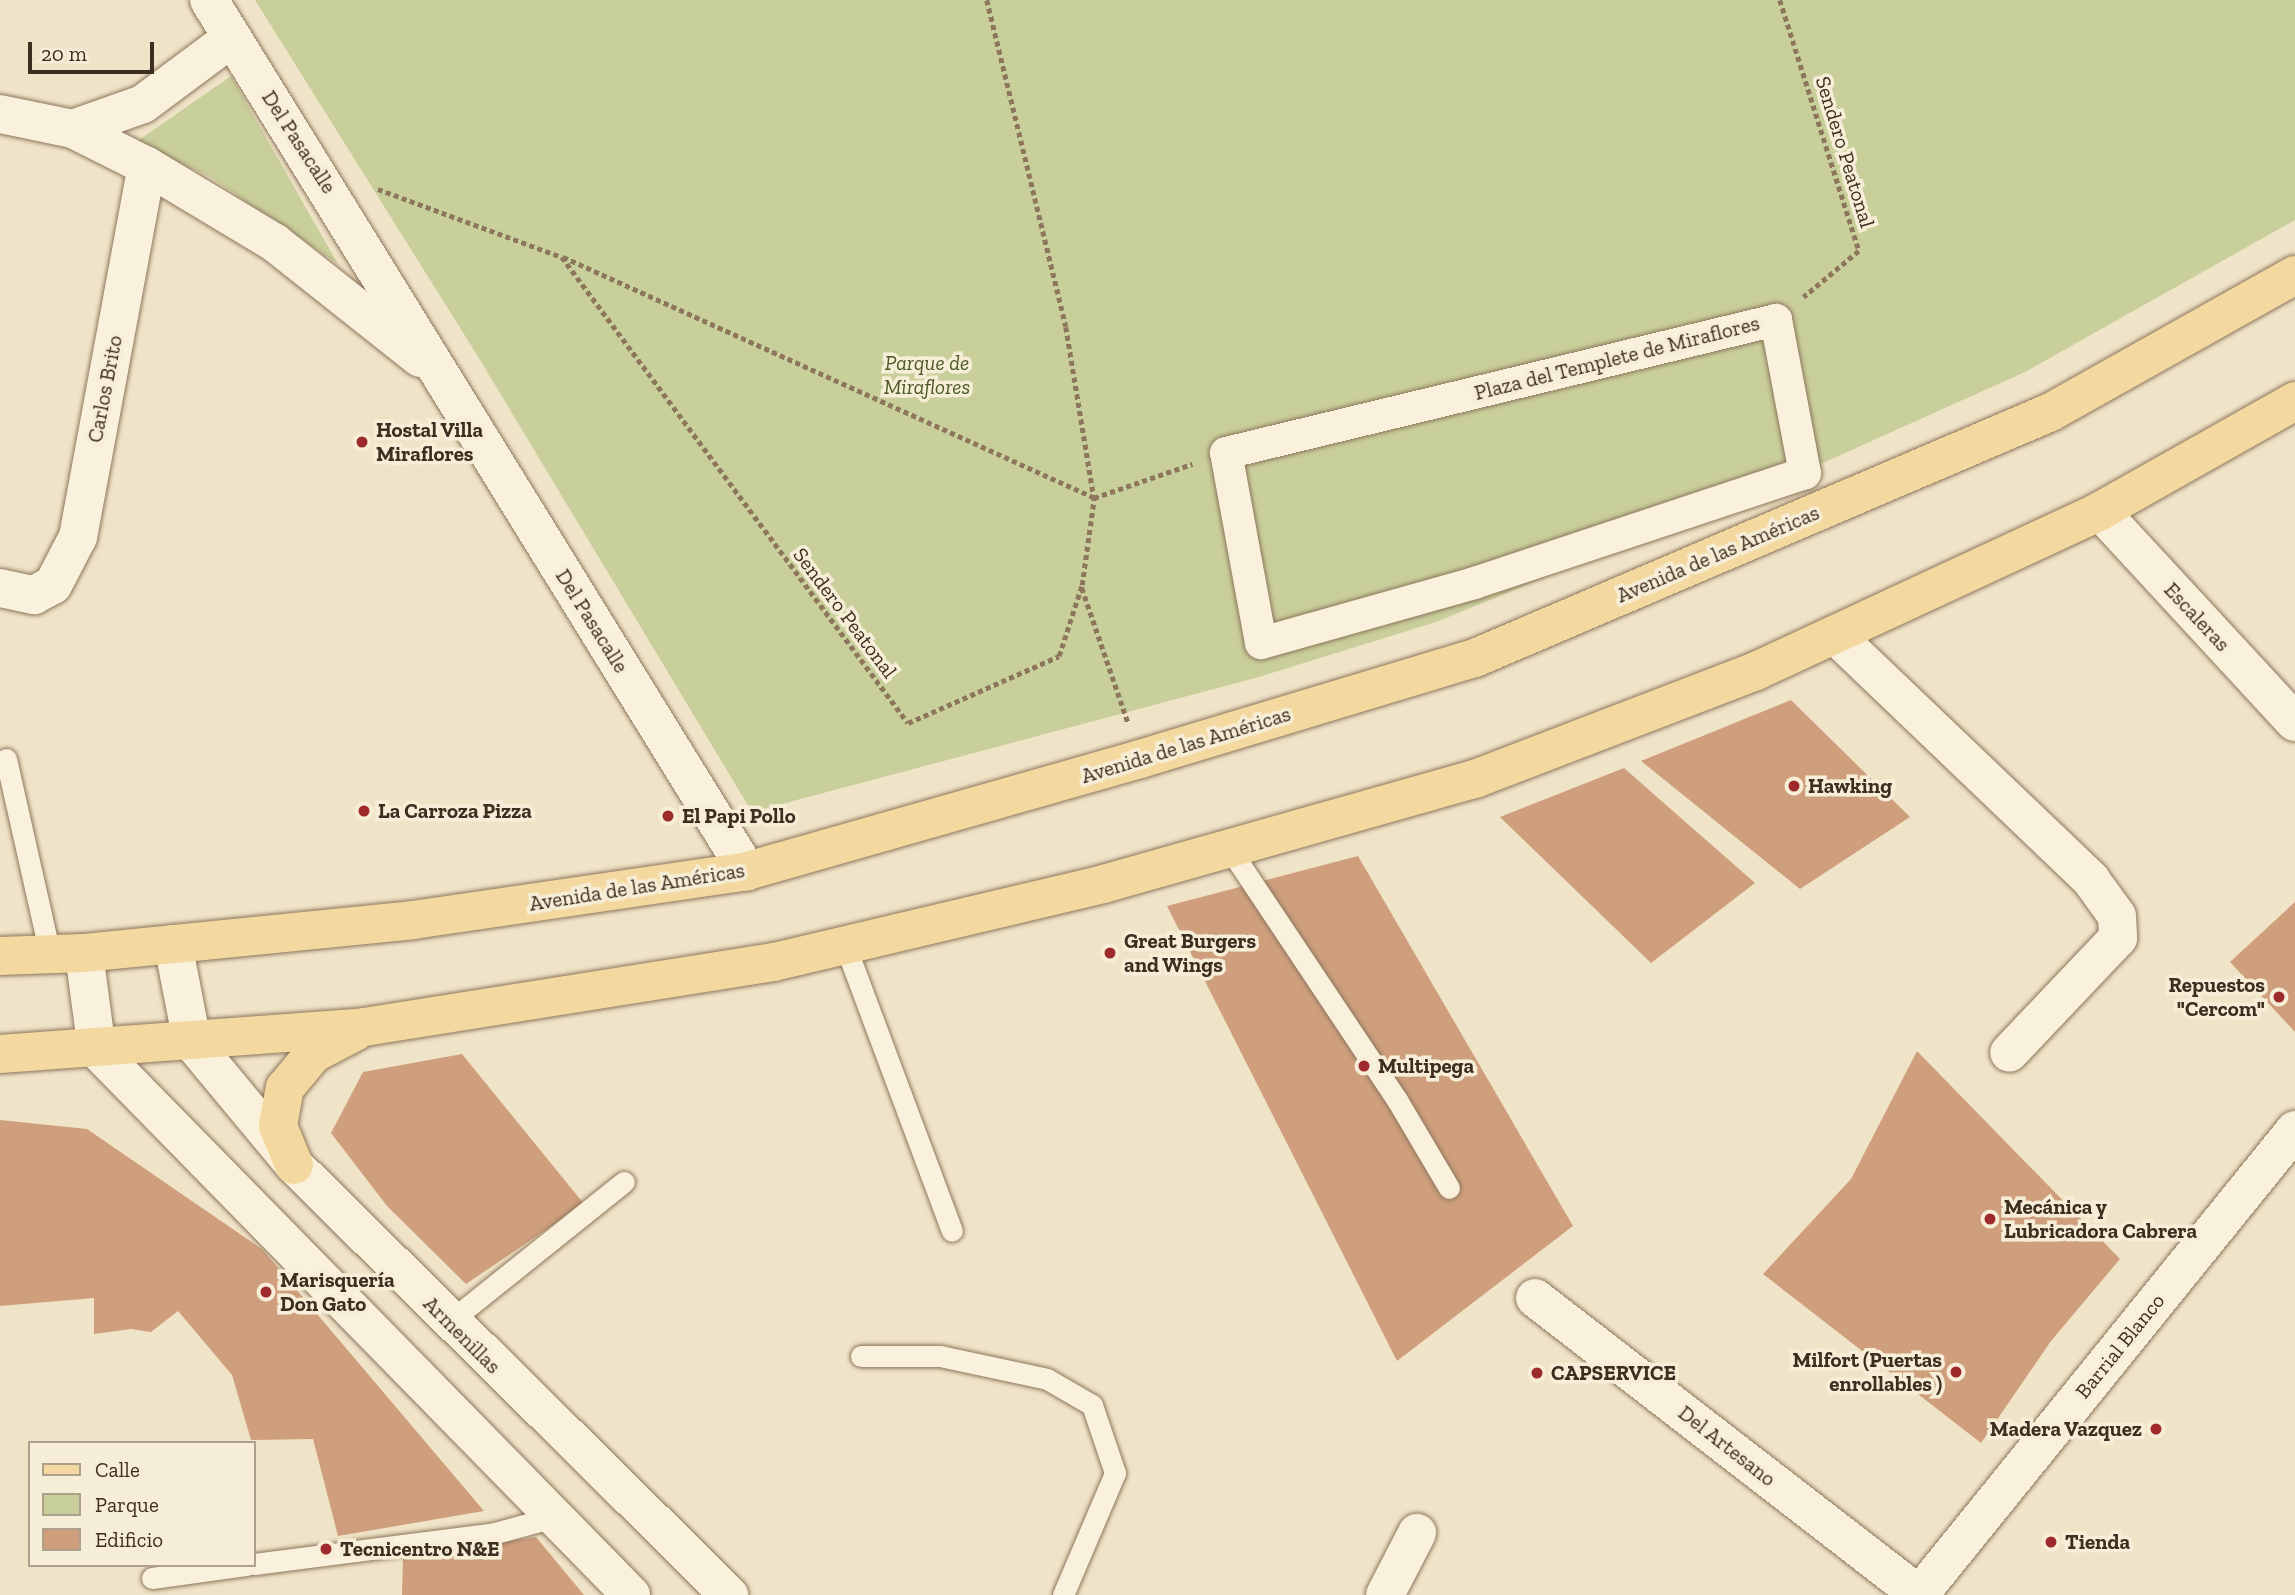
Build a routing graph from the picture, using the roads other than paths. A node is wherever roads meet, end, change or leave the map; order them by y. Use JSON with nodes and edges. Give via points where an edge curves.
{"nodes":[{"id":1,"x":209,"y":0,"type":"edge"},
{"id":2,"x":232,"y":37,"type":"junction"},
{"id":3,"x":0,"y":114,"type":"edge"},
{"id":4,"x":74,"y":129,"type":"junction"},
{"id":5,"x":147,"y":166,"type":"junction"},
{"id":6,"x":2295,"y":275,"type":"edge"},
{"id":7,"x":1776,"y":320,"type":"joint"},
{"id":8,"x":436,"y":371,"type":"junction"},
{"id":9,"x":2295,"y":401,"type":"edge"},
{"id":10,"x":2100,"y":511,"type":"junction"},
{"id":11,"x":17,"y":592,"type":"edge"},
{"id":12,"x":1835,"y":635,"type":"junction"},
{"id":13,"x":2295,"y":722,"type":"edge"},
{"id":14,"x":6,"y":759,"type":"dead end"},
{"id":15,"x":1229,"y":848,"type":"junction"},
{"id":16,"x":747,"y":871,"type":"junction"},
{"id":17,"x":173,"y":944,"type":"junction"},
{"id":18,"x":845,"y":945,"type":"junction"},
{"id":19,"x":67,"y":953,"type":"junction"},
{"id":20,"x":0,"y":956,"type":"edge"},
{"id":21,"x":364,"y":1027,"type":"junction"},
{"id":22,"x":192,"y":1042,"type":"junction"},
{"id":23,"x":97,"y":1050,"type":"junction"},
{"id":24,"x":0,"y":1054,"type":"edge"},
{"id":25,"x":2010,"y":1054,"type":"dead end"},
{"id":26,"x":2295,"y":1130,"type":"edge"},
{"id":27,"x":294,"y":1166,"type":"junction"},
{"id":28,"x":624,"y":1182,"type":"dead end"},
{"id":29,"x":1449,"y":1188,"type":"dead end"},
{"id":30,"x":952,"y":1231,"type":"dead end"},
{"id":31,"x":1535,"y":1297,"type":"dead end"},
{"id":32,"x":449,"y":1322,"type":"junction"},
{"id":33,"x":861,"y":1356,"type":"dead end"},
{"id":34,"x":554,"y":1517,"type":"junction"},
{"id":35,"x":1417,"y":1533,"type":"dead end"},
{"id":36,"x":256,"y":1564,"type":"edge"},
{"id":37,"x":232,"y":1567,"type":"edge"},
{"id":38,"x":152,"y":1578,"type":"dead end"},
{"id":39,"x":631,"y":1595,"type":"edge"},
{"id":40,"x":729,"y":1595,"type":"edge"},
{"id":41,"x":1063,"y":1595,"type":"edge"},
{"id":42,"x":1385,"y":1595,"type":"edge"},
{"id":43,"x":1919,"y":1595,"type":"edge"}],
"edges":[{"from":1,"to":2,"type":"street","name":"Del Pasacalle"},
{"from":2,"to":4,"type":"street","via":[[143,104]]},
{"from":2,"to":8,"type":"street","name":"Del Pasacalle","via":[[345,214]]},
{"from":3,"to":4,"type":"street","name":"Del Pasacalle"},
{"from":4,"to":5,"type":"street","name":"Del Pasacalle"},
{"from":5,"to":8,"type":"street","name":"Del Pasacalle","via":[[275,243]]},
{"from":5,"to":11,"type":"street","name":"Carlos Brito","via":[[78,537],[52,586]]},
{"from":6,"to":16,"type":"main road","name":"Avenida de las Américas","via":[[2051,412],[1475,659]]},
{"from":7,"to":7,"type":"street","name":"Plaza del Templete de Miraflores","via":[[1805,473],[1475,583],[1261,643],[1226,453]]},
{"from":8,"to":16,"type":"street","name":"Del Pasacalle"},
{"from":9,"to":10,"type":"main road"},
{"from":10,"to":12,"type":"main road"},
{"from":10,"to":13,"type":"street","name":"Escaleras"},
{"from":12,"to":15,"type":"main road","via":[[1756,671],[1475,779]]},
{"from":12,"to":25,"type":"street","via":[[2091,880],[2117,916],[2118,938]]},
{"from":14,"to":19,"type":"lane"},
{"from":15,"to":18,"type":"main road"},
{"from":15,"to":29,"type":"lane","via":[[1397,1100]]},
{"from":16,"to":17,"type":"main road","name":"Avenida de las Américas","via":[[413,920]]},
{"from":17,"to":19,"type":"main road","name":"Avenida de las Américas"},
{"from":17,"to":22,"type":"street","name":"Armenillas"},
{"from":18,"to":21,"type":"main road","via":[[774,962]]},
{"from":18,"to":30,"type":"lane"},
{"from":19,"to":20,"type":"main road","name":"Avenida de las Américas"},
{"from":19,"to":23,"type":"street"},
{"from":21,"to":22,"type":"main road"},
{"from":21,"to":27,"type":"main road","via":[[313,1054],[285,1088],[278,1126]]},
{"from":22,"to":23,"type":"main road"},
{"from":22,"to":27,"type":"street","name":"Armenillas"},
{"from":23,"to":24,"type":"main road"},
{"from":23,"to":34,"type":"street"},
{"from":26,"to":43,"type":"street","name":"Barrial Blanco"},
{"from":27,"to":32,"type":"street","name":"Armenillas"},
{"from":28,"to":32,"type":"lane"},
{"from":31,"to":43,"type":"street","name":"Del Artesano"},
{"from":32,"to":40,"type":"street","name":"Armenillas"},
{"from":33,"to":41,"type":"lane","via":[[940,1356],[1047,1379],[1092,1405],[1115,1474]]},
{"from":34,"to":36,"type":"lane","via":[[495,1533]]},
{"from":34,"to":39,"type":"street"},
{"from":35,"to":42,"type":"street"},
{"from":37,"to":38,"type":"lane"}]}
